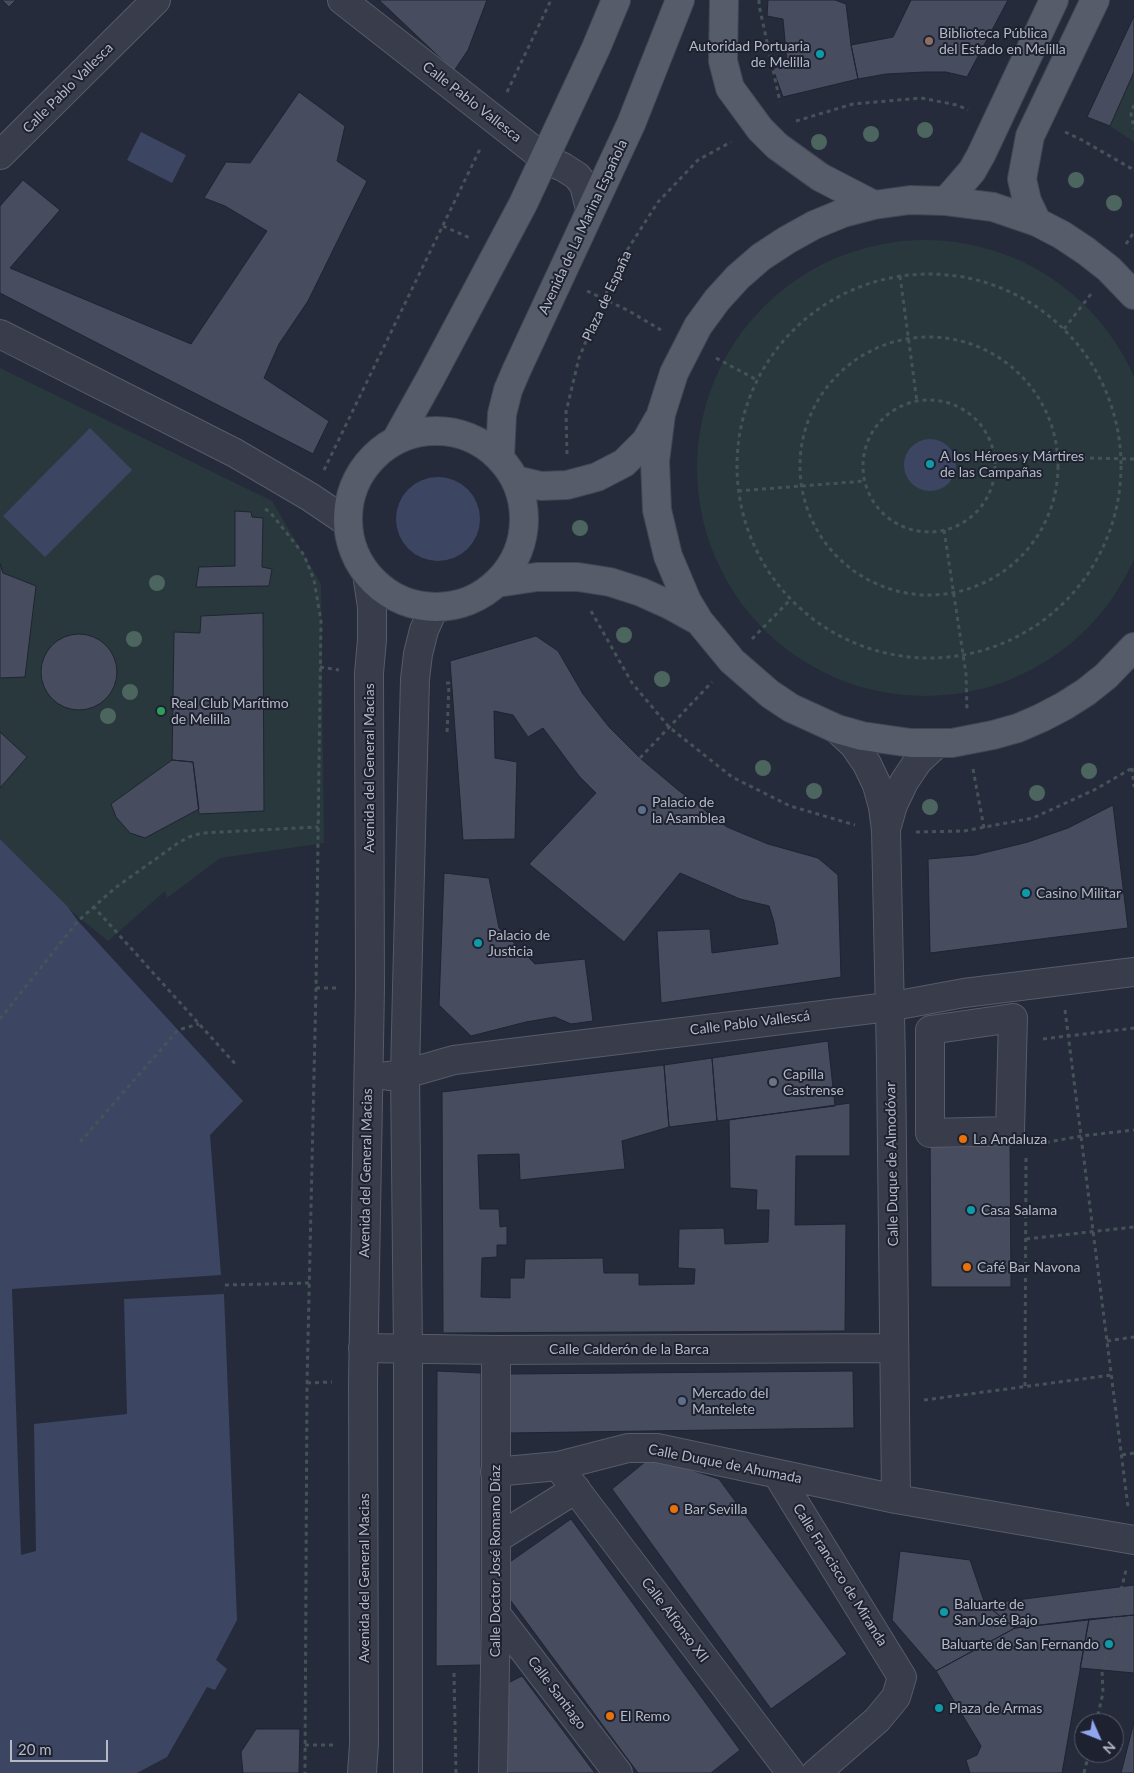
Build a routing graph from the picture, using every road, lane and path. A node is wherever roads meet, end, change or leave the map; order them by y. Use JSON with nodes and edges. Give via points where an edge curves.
{"nodes":[{"id":1,"x":156,"y":0,"type":"edge"},
{"id":2,"x":342,"y":0,"type":"edge"},
{"id":3,"x":551,"y":0,"type":"edge"},
{"id":4,"x":616,"y":0,"type":"edge"},
{"id":5,"x":680,"y":0,"type":"edge"},
{"id":6,"x":724,"y":0,"type":"edge"},
{"id":7,"x":759,"y":0,"type":"edge"},
{"id":8,"x":1054,"y":0,"type":"edge"},
{"id":9,"x":1095,"y":0,"type":"edge"},
{"id":10,"x":957,"y":105,"type":"dead end"},
{"id":11,"x":1134,"y":105,"type":"edge"},
{"id":12,"x":494,"y":118,"type":"junction"},
{"id":13,"x":772,"y":126,"type":"junction"},
{"id":14,"x":1134,"y":129,"type":"edge"},
{"id":15,"x":1062,"y":132,"type":"dead end"},
{"id":16,"x":0,"y":155,"type":"edge"},
{"id":17,"x":545,"y":159,"type":"junction"},
{"id":18,"x":1134,"y":170,"type":"edge"},
{"id":19,"x":946,"y":200,"type":"junction"},
{"id":20,"x":874,"y":205,"type":"junction"},
{"id":21,"x":590,"y":209,"type":"junction"},
{"id":22,"x":1037,"y":222,"type":"junction"},
{"id":23,"x":900,"y":276,"type":"junction"},
{"id":24,"x":1134,"y":294,"type":"edge"},
{"id":25,"x":1078,"y":313,"type":"dead end"},
{"id":26,"x":1064,"y":329,"type":"junction"},
{"id":27,"x":0,"y":334,"type":"edge"},
{"id":28,"x":908,"y":339,"type":"junction"},
{"id":29,"x":917,"y":402,"type":"junction"},
{"id":30,"x":661,"y":414,"type":"junction"},
{"id":31,"x":396,"y":440,"type":"junction"},
{"id":32,"x":994,"y":456,"type":"junction"},
{"id":33,"x":500,"y":457,"type":"junction"},
{"id":34,"x":1058,"y":458,"type":"junction"},
{"id":35,"x":1121,"y":459,"type":"junction"},
{"id":36,"x":1134,"y":459,"type":"edge"},
{"id":37,"x":324,"y":470,"type":"dead end"},
{"id":38,"x":516,"y":480,"type":"junction"},
{"id":39,"x":865,"y":481,"type":"junction"},
{"id":40,"x":567,"y":485,"type":"junction"},
{"id":41,"x":801,"y":486,"type":"junction"},
{"id":42,"x":738,"y":492,"type":"junction"},
{"id":43,"x":262,"y":507,"type":"dead end"},
{"id":44,"x":347,"y":522,"type":"junction"},
{"id":45,"x":944,"y":530,"type":"junction"},
{"id":46,"x":367,"y":574,"type":"junction"},
{"id":47,"x":578,"y":577,"type":"junction"},
{"id":48,"x":497,"y":583,"type":"junction"},
{"id":49,"x":954,"y":593,"type":"junction"},
{"id":50,"x":434,"y":608,"type":"junction"},
{"id":51,"x":699,"y":621,"type":"junction"},
{"id":52,"x":1131,"y":654,"type":"edge"},
{"id":53,"x":963,"y":656,"type":"junction"},
{"id":54,"x":966,"y":674,"type":"dead end"},
{"id":55,"x":837,"y":729,"type":"junction"},
{"id":56,"x":936,"y":744,"type":"junction"},
{"id":57,"x":1133,"y":768,"type":"edge"},
{"id":58,"x":1134,"y":787,"type":"edge"},
{"id":59,"x":318,"y":826,"type":"junction"},
{"id":60,"x":886,"y":830,"type":"junction"},
{"id":61,"x":93,"y":906,"type":"junction"},
{"id":62,"x":1134,"y":972,"type":"edge"},
{"id":63,"x":1062,"y":982,"type":"junction"},
{"id":64,"x":888,"y":1007,"type":"junction"},
{"id":65,"x":0,"y":1019,"type":"edge"},
{"id":66,"x":199,"y":1024,"type":"junction"},
{"id":67,"x":1134,"y":1028,"type":"edge"},
{"id":68,"x":1069,"y":1036,"type":"junction"},
{"id":69,"x":1034,"y":1040,"type":"dead end"},
{"id":70,"x":930,"y":1058,"type":"junction"},
{"id":71,"x":890,"y":1061,"type":"junction"},
{"id":72,"x":237,"y":1066,"type":"dead end"},
{"id":73,"x":405,"y":1074,"type":"junction"},
{"id":74,"x":368,"y":1080,"type":"junction"},
{"id":75,"x":1134,"y":1130,"type":"edge"},
{"id":76,"x":1081,"y":1136,"type":"junction"},
{"id":77,"x":80,"y":1142,"type":"dead end"},
{"id":78,"x":1035,"y":1145,"type":"dead end"},
{"id":79,"x":1026,"y":1147,"type":"dead end"},
{"id":80,"x":1134,"y":1227,"type":"edge"},
{"id":81,"x":1094,"y":1231,"type":"junction"},
{"id":82,"x":1026,"y":1239,"type":"junction"},
{"id":83,"x":309,"y":1283,"type":"junction"},
{"id":84,"x":225,"y":1285,"type":"dead end"},
{"id":85,"x":1134,"y":1337,"type":"edge"},
{"id":86,"x":1107,"y":1341,"type":"junction"},
{"id":87,"x":363,"y":1348,"type":"junction"},
{"id":88,"x":408,"y":1348,"type":"junction"},
{"id":89,"x":894,"y":1348,"type":"junction"},
{"id":90,"x":496,"y":1350,"type":"junction"},
{"id":91,"x":1112,"y":1375,"type":"junction"},
{"id":92,"x":1025,"y":1386,"type":"junction"},
{"id":93,"x":896,"y":1404,"type":"junction"},
{"id":94,"x":1134,"y":1453,"type":"edge"},
{"id":95,"x":1122,"y":1455,"type":"junction"},
{"id":96,"x":558,"y":1466,"type":"junction"},
{"id":97,"x":496,"y":1472,"type":"junction"},
{"id":98,"x":777,"y":1474,"type":"junction"},
{"id":99,"x":576,"y":1489,"type":"junction"},
{"id":100,"x":896,"y":1498,"type":"junction"},
{"id":101,"x":496,"y":1539,"type":"junction"},
{"id":102,"x":1133,"y":1540,"type":"edge"},
{"id":103,"x":496,"y":1614,"type":"junction"},
{"id":104,"x":454,"y":1672,"type":"dead end"},
{"id":105,"x":1098,"y":1713,"type":"edge"},
{"id":106,"x":305,"y":1773,"type":"edge"},
{"id":107,"x":362,"y":1773,"type":"edge"},
{"id":108,"x":408,"y":1773,"type":"edge"},
{"id":109,"x":456,"y":1773,"type":"edge"},
{"id":110,"x":493,"y":1773,"type":"edge"},
{"id":111,"x":618,"y":1773,"type":"edge"},
{"id":112,"x":791,"y":1773,"type":"edge"},
{"id":113,"x":816,"y":1773,"type":"edge"}],
"edges":[{"from":1,"to":16,"type":"street","name":"Calle Pablo Vallesca"},
{"from":2,"to":12,"type":"street","name":"Calle Pablo Vallesca"},
{"from":3,"to":12,"type":"path"},
{"from":4,"to":17,"type":"main road"},
{"from":5,"to":21,"type":"main road","name":"Avenida de La Marina Española","via":[[631,124]]},
{"from":6,"to":13,"type":"main road","via":[[723,61],[730,88]]},
{"from":7,"to":13,"type":"path"},
{"from":8,"to":19,"type":"main road","via":[[981,155],[972,171]]},
{"from":9,"to":22,"type":"main road","via":[[1030,136],[1022,179],[1027,201]]},
{"from":10,"to":13,"type":"path","name":"Plaza de España","via":[[920,98],[887,100],[854,104]]},
{"from":11,"to":14,"type":"path","via":[[1131,114]]},
{"from":12,"to":17,"type":"street","name":"Calle Pablo Vallesca"},
{"from":12,"to":37,"type":"path"},
{"from":13,"to":20,"type":"main road","via":[[777,146],[820,177]]},
{"from":13,"to":40,"type":"path","name":"Plaza de España","via":[[743,135],[698,160],[658,202],[624,255],[579,358],[566,412]]},
{"from":15,"to":18,"type":"path"},
{"from":17,"to":21,"type":"street","name":"Calle Pablo Vallesca","via":[[577,176],[584,185]]},
{"from":17,"to":31,"type":"main road"},
{"from":19,"to":20,"type":"main road"},
{"from":19,"to":22,"type":"main road","via":[[993,207]]},
{"from":20,"to":30,"type":"main road","via":[[814,225],[761,257],[738,277],[695,332],[674,373]]},
{"from":21,"to":33,"type":"main road","name":"Avenida de La Marina Española","via":[[508,390],[502,414]]},
{"from":22,"to":24,"type":"main road","via":[[1062,235],[1109,268]]},
{"from":23,"to":26,"type":"path","via":[[940,274],[988,283],[1016,294]]},
{"from":23,"to":28,"type":"path"},
{"from":23,"to":42,"type":"path","via":[[870,283],[841,295],[792,332],[757,380],[746,406],[737,453]]},
{"from":25,"to":26,"type":"path"},
{"from":26,"to":35,"type":"path","via":[[1084,350],[1099,375],[1111,403]]},
{"from":27,"to":44,"type":"street","via":[[235,453]]},
{"from":28,"to":29,"type":"path"},
{"from":28,"to":34,"type":"path","via":[[940,337],[963,342],[1004,361],[1036,394],[1050,421]]},
{"from":28,"to":41,"type":"path","via":[[873,350],[853,362],[821,395],[803,437]]},
{"from":29,"to":32,"type":"path","via":[[940,401],[967,413],[980,424]]},
{"from":29,"to":39,"type":"path","via":[[905,405],[886,417],[871,435],[863,458]]},
{"from":30,"to":40,"type":"main road","via":[[646,441],[624,463],[597,477]]},
{"from":30,"to":51,"type":"main road","via":[[655,462],[658,510],[668,556]]},
{"from":31,"to":33,"type":"main road","via":[[422,431],[451,432],[478,441]]},
{"from":31,"to":44,"type":"main road","via":[[375,454],[360,474],[350,498]]},
{"from":32,"to":34,"type":"path"},
{"from":32,"to":45,"type":"path","via":[[993,480],[984,503],[966,520]]},
{"from":33,"to":38,"type":"main road"},
{"from":34,"to":35,"type":"path"},
{"from":34,"to":49,"type":"path","via":[[1057,478],[1047,518],[1025,552],[993,578]]},
{"from":35,"to":36,"type":"path"},
{"from":35,"to":53,"type":"path","via":[[1120,491],[1113,520],[1088,575],[1046,619],[1006,642]]},
{"from":38,"to":40,"type":"main road","via":[[541,486]]},
{"from":38,"to":48,"type":"main road","via":[[524,516],[520,545],[511,566]]},
{"from":39,"to":41,"type":"path"},
{"from":39,"to":45,"type":"path","via":[[874,502],[889,519],[921,532]]},
{"from":41,"to":42,"type":"path"},
{"from":41,"to":49,"type":"path","via":[[813,524],[824,542],[854,571],[892,590],[912,594]]},
{"from":42,"to":53,"type":"path","via":[[755,550],[770,576],[810,618],[856,645],[882,653],[936,659]]},
{"from":43,"to":59,"type":"path","via":[[270,512],[304,555],[314,580],[321,621]]},
{"from":44,"to":46,"type":"main road","via":[[353,550]]},
{"from":45,"to":49,"type":"path"},
{"from":46,"to":50,"type":"main road","via":[[386,592],[401,600]]},
{"from":46,"to":74,"type":"street","name":"Avenida del General Macias","via":[[372,607]]},
{"from":47,"to":48,"type":"main road","via":[[537,577]]},
{"from":47,"to":51,"type":"main road","via":[[610,582],[641,592]]},
{"from":47,"to":60,"type":"path","via":[[594,618],[632,683],[670,727],[732,777],[790,806],[849,824]]},
{"from":48,"to":50,"type":"main road","via":[[478,597],[457,605]]},
{"from":49,"to":53,"type":"path"},
{"from":50,"to":73,"type":"street","via":[[424,630],[415,679]]},
{"from":51,"to":55,"type":"main road","via":[[732,662],[763,689],[791,708]]},
{"from":52,"to":56,"type":"main road","via":[[1086,692],[1041,718],[993,735]]},
{"from":53,"to":54,"type":"path"},
{"from":55,"to":56,"type":"main road","via":[[886,741]]},
{"from":55,"to":60,"type":"street","name":"Calle Duque de Almodóvar","via":[[867,764],[877,785]]},
{"from":56,"to":60,"type":"street","name":"Calle Duque de Almodóvar","via":[[918,761],[904,782]]},
{"from":57,"to":58,"type":"path"},
{"from":57,"to":60,"type":"path","via":[[1033,818],[964,831]]},
{"from":59,"to":61,"type":"path","via":[[189,837]]},
{"from":59,"to":83,"type":"path"},
{"from":60,"to":64,"type":"street","name":"Calle Duque de Almodóvar"},
{"from":61,"to":65,"type":"path"},
{"from":61,"to":66,"type":"path"},
{"from":62,"to":63,"type":"street","name":"Calle Pablo Vallescá"},
{"from":63,"to":64,"type":"street","name":"Calle Pablo Vallescá","via":[[964,993]]},
{"from":63,"to":68,"type":"path"},
{"from":64,"to":71,"type":"street","name":"Calle Duque de Almodóvar"},
{"from":64,"to":73,"type":"street","name":"Calle Pablo Vallescá","via":[[454,1060]]},
{"from":66,"to":72,"type":"path"},
{"from":66,"to":77,"type":"path","via":[[178,1030]]},
{"from":67,"to":68,"type":"path"},
{"from":68,"to":69,"type":"path"},
{"from":68,"to":76,"type":"path"},
{"from":70,"to":70,"type":"street","via":[[930,1133],[1010,1131],[1013,1018],[930,1030]]},
{"from":70,"to":71,"type":"street"},
{"from":71,"to":89,"type":"street","name":"Calle Duque de Almodóvar"},
{"from":73,"to":74,"type":"street","name":"Calle Pablo Vallescá"},
{"from":73,"to":88,"type":"street"},
{"from":74,"to":87,"type":"street","name":"Avenida del General Macias"},
{"from":75,"to":76,"type":"path"},
{"from":76,"to":78,"type":"path"},
{"from":76,"to":81,"type":"path"},
{"from":79,"to":82,"type":"path"},
{"from":80,"to":81,"type":"path"},
{"from":81,"to":82,"type":"path"},
{"from":81,"to":86,"type":"path"},
{"from":82,"to":92,"type":"path"},
{"from":83,"to":84,"type":"path"},
{"from":83,"to":106,"type":"path"},
{"from":85,"to":86,"type":"path"},
{"from":86,"to":91,"type":"path"},
{"from":87,"to":88,"type":"street","name":"Calle Calderón de la Barca"},
{"from":87,"to":107,"type":"street","name":"Avenida del General Macias"},
{"from":88,"to":90,"type":"street","name":"Calle Calderón de la Barca"},
{"from":88,"to":108,"type":"street"},
{"from":89,"to":90,"type":"street","name":"Calle Calderón de la Barca"},
{"from":89,"to":93,"type":"street","name":"Calle Duque de Almodóvar"},
{"from":90,"to":97,"type":"street","name":"Calle Doctor José Romano Díaz"},
{"from":91,"to":92,"type":"path"},
{"from":91,"to":95,"type":"path"},
{"from":92,"to":93,"type":"path"},
{"from":93,"to":100,"type":"street","name":"Calle Duque de Almodóvar"},
{"from":94,"to":95,"type":"path"},
{"from":95,"to":102,"type":"path"},
{"from":96,"to":97,"type":"street","name":"Calle Duque de Ahumada"},
{"from":96,"to":98,"type":"street","name":"Calle Duque de Ahumada","via":[[628,1448],[657,1448]]},
{"from":96,"to":99,"type":"street","name":"Calle Alfonso XII"},
{"from":97,"to":101,"type":"street","name":"Calle Doctor José Romano Díaz"},
{"from":98,"to":100,"type":"street","name":"Calle Duque de Ahumada"},
{"from":98,"to":113,"type":"street","name":"Calle Francisco de Miranda","via":[[902,1677],[896,1697],[877,1720]]},
{"from":99,"to":101,"type":"street"},
{"from":99,"to":112,"type":"street","name":"Calle Alfonso XII"},
{"from":100,"to":102,"type":"street","name":"Calle Duque de Ahumada"},
{"from":101,"to":103,"type":"street","name":"Calle Doctor José Romano Díaz"},
{"from":102,"to":105,"type":"path","via":[[1102,1670],[1103,1693]]},
{"from":103,"to":110,"type":"street","name":"Calle Doctor José Romano Díaz"},
{"from":103,"to":111,"type":"street","name":"Calle Santiago"},
{"from":104,"to":109,"type":"path"}]}
